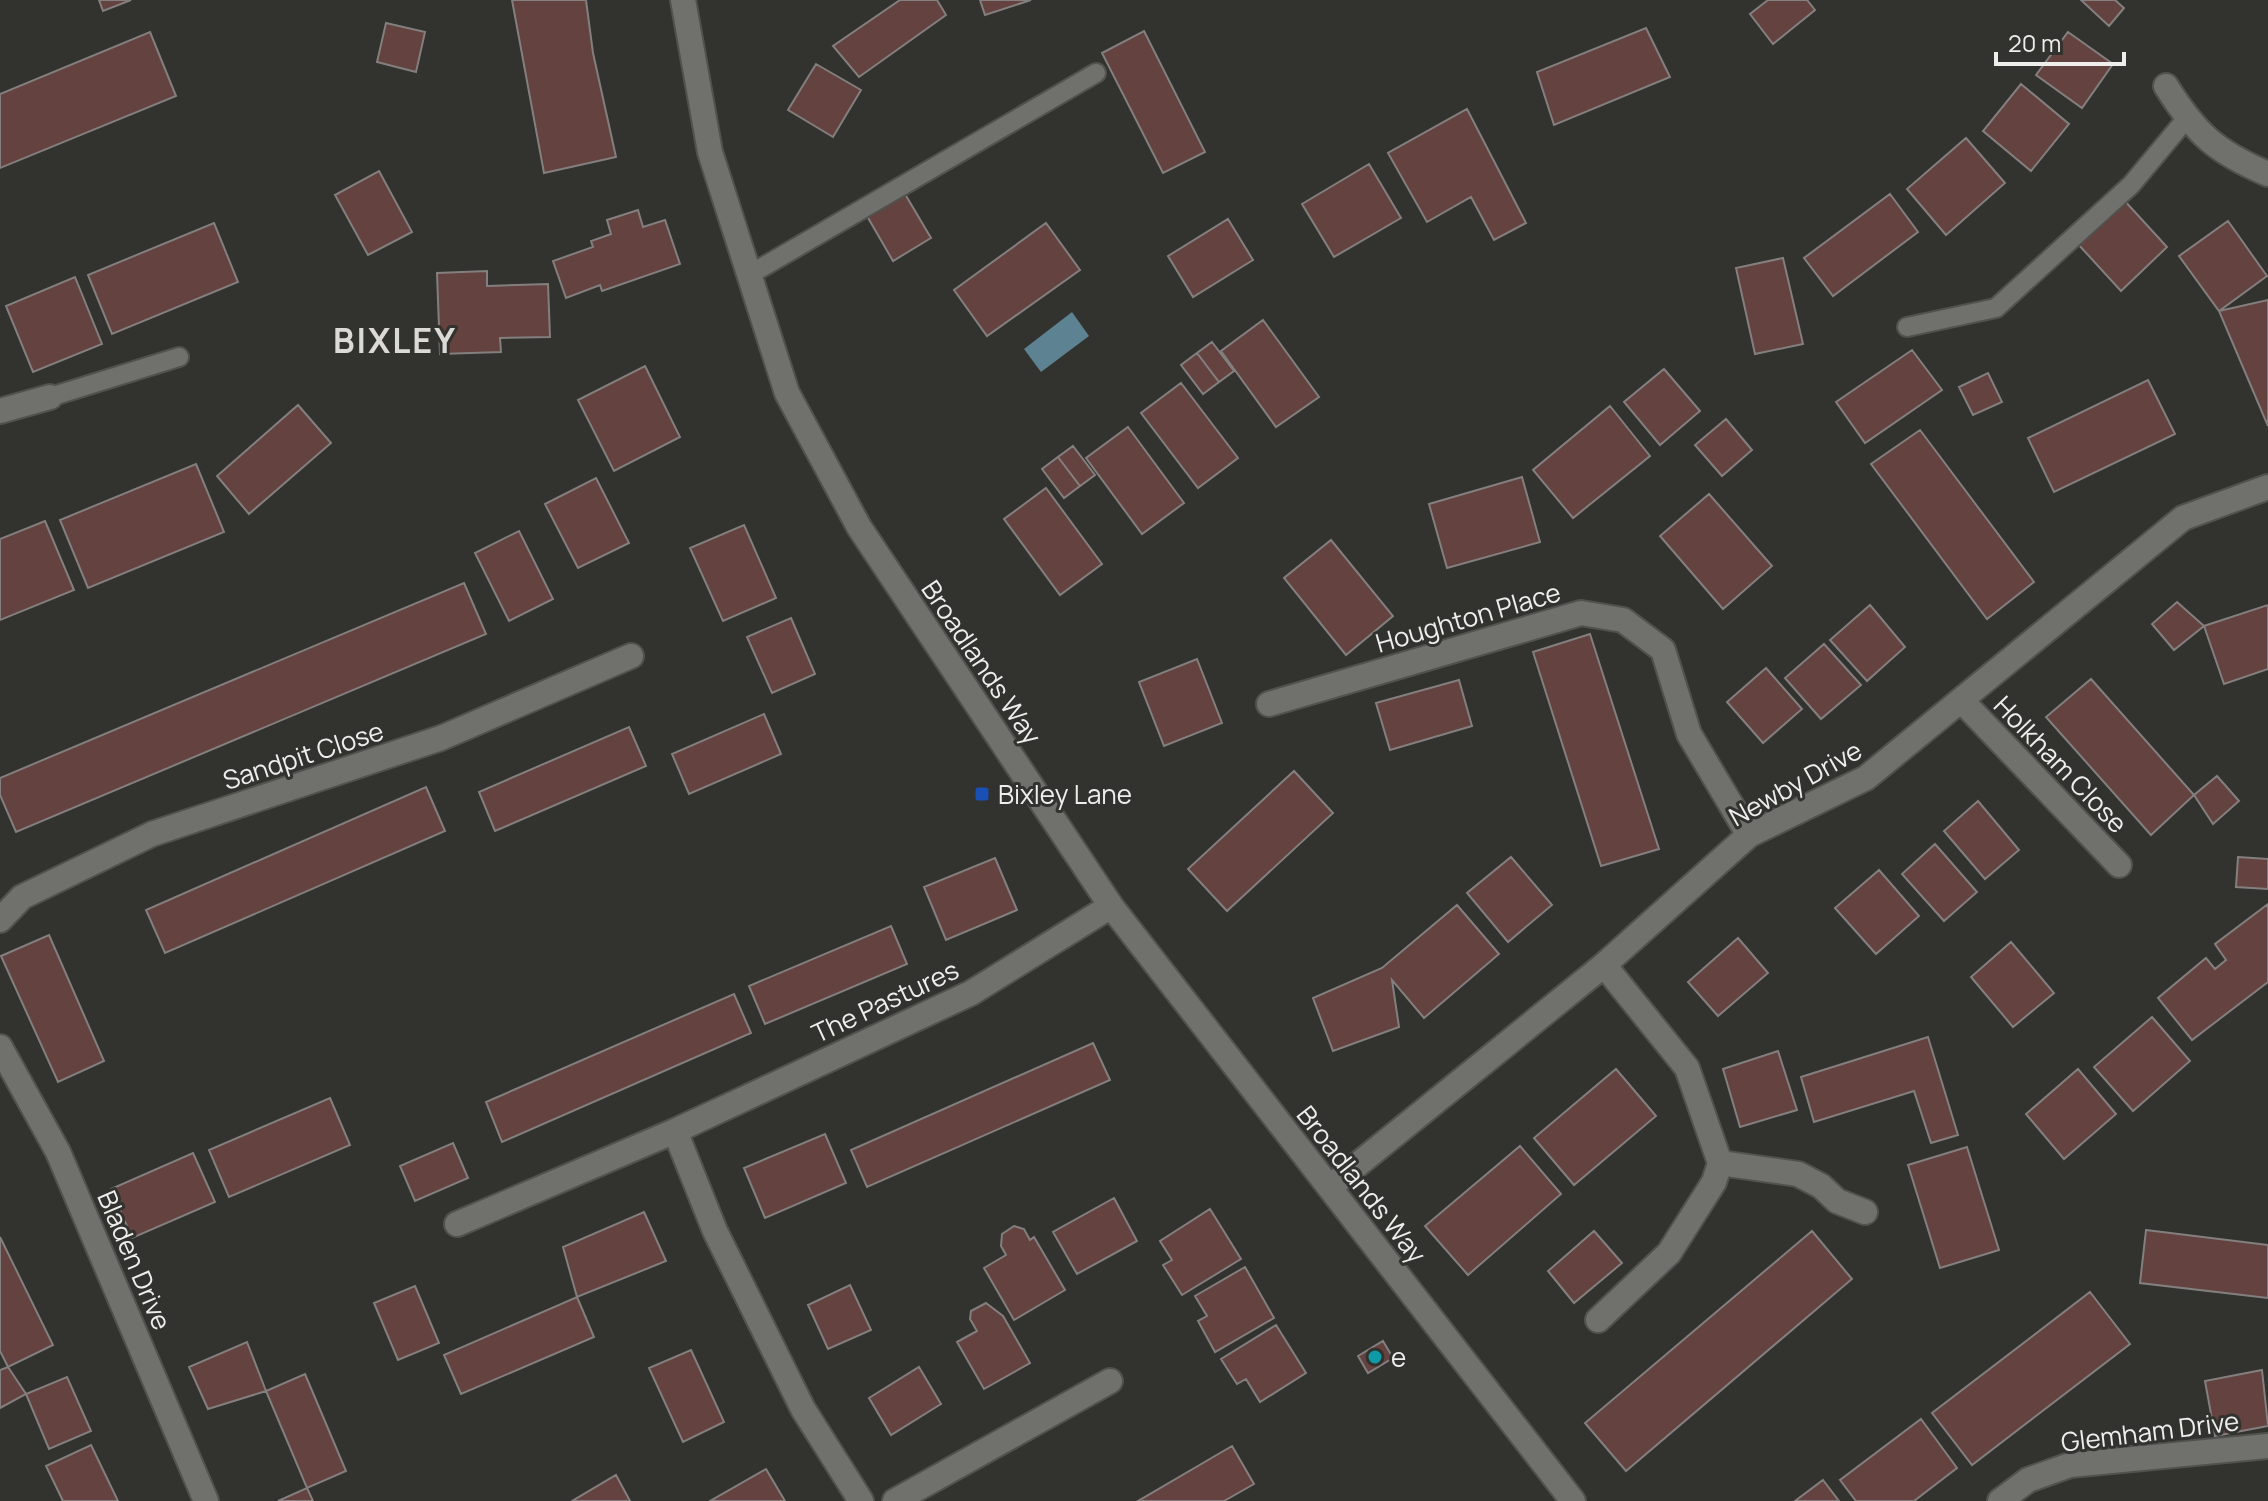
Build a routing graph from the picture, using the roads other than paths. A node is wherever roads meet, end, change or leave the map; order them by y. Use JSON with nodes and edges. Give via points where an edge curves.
{"nodes":[{"id":1,"x":683,"y":0,"type":"edge"},
{"id":2,"x":1096,"y":73,"type":"dead end"},
{"id":3,"x":2166,"y":86,"type":"dead end"},
{"id":4,"x":2186,"y":119,"type":"junction"},
{"id":5,"x":2268,"y":174,"type":"edge"},
{"id":6,"x":749,"y":275,"type":"junction"},
{"id":7,"x":1907,"y":327,"type":"dead end"},
{"id":8,"x":179,"y":357,"type":"dead end"},
{"id":9,"x":50,"y":397,"type":"joint"},
{"id":10,"x":0,"y":411,"type":"edge"},
{"id":11,"x":2268,"y":487,"type":"edge"},
{"id":12,"x":631,"y":656,"type":"dead end"},
{"id":13,"x":1962,"y":701,"type":"junction"},
{"id":14,"x":1269,"y":704,"type":"dead end"},
{"id":15,"x":1749,"y":835,"type":"junction"},
{"id":16,"x":2119,"y":865,"type":"dead end"},
{"id":17,"x":1111,"y":906,"type":"junction"},
{"id":18,"x":0,"y":920,"type":"edge"},
{"id":19,"x":1604,"y":965,"type":"junction"},
{"id":20,"x":0,"y":1047,"type":"edge"},
{"id":21,"x":675,"y":1131,"type":"junction"},
{"id":22,"x":1720,"y":1163,"type":"junction"},
{"id":23,"x":1330,"y":1187,"type":"junction"},
{"id":24,"x":1865,"y":1212,"type":"dead end"},
{"id":25,"x":457,"y":1224,"type":"dead end"},
{"id":26,"x":1598,"y":1320,"type":"dead end"},
{"id":27,"x":1110,"y":1381,"type":"dead end"},
{"id":28,"x":2268,"y":1446,"type":"edge"},
{"id":29,"x":206,"y":1501,"type":"edge"},
{"id":30,"x":861,"y":1501,"type":"edge"},
{"id":31,"x":895,"y":1501,"type":"edge"},
{"id":32,"x":1573,"y":1501,"type":"edge"},
{"id":33,"x":2000,"y":1501,"type":"edge"}],
"edges":[{"from":1,"to":6,"type":"street","name":"Broadlands Way","via":[[710,152]]},
{"from":2,"to":6,"type":"lane"},
{"from":3,"to":4,"type":"street"},
{"from":4,"to":5,"type":"street","via":[[2226,156]]},
{"from":4,"to":7,"type":"lane","via":[[2131,185],[1996,308]]},
{"from":6,"to":17,"type":"street","name":"Broadlands Way","via":[[787,393],[859,527]]},
{"from":8,"to":9,"type":"lane"},
{"from":9,"to":10,"type":"street"},
{"from":11,"to":13,"type":"street","name":"Newby Drive","via":[[2183,518]]},
{"from":12,"to":18,"type":"street","name":"Sandpit Close","via":[[441,738],[152,834],[22,897]]},
{"from":13,"to":15,"type":"street","name":"Newby Drive","via":[[1866,778]]},
{"from":13,"to":16,"type":"street","name":"Holkham Close"},
{"from":14,"to":15,"type":"street","name":"Houghton Place","via":[[1581,613],[1623,620],[1663,650],[1689,734]]},
{"from":15,"to":19,"type":"street","name":"Newby Drive"},
{"from":17,"to":21,"type":"street","name":"The Pastures","via":[[971,993]]},
{"from":17,"to":23,"type":"street","name":"Broadlands Way"},
{"from":19,"to":22,"type":"street","via":[[1687,1068]]},
{"from":19,"to":23,"type":"street","name":"Newby Drive"},
{"from":20,"to":29,"type":"street","name":"Bladen Drive","via":[[58,1152]]},
{"from":21,"to":25,"type":"street","name":"The Pastures"},
{"from":21,"to":30,"type":"street","via":[[715,1231],[803,1409]]},
{"from":22,"to":24,"type":"street","via":[[1798,1174],[1837,1201]]},
{"from":22,"to":26,"type":"street","via":[[1714,1182],[1669,1253]]},
{"from":23,"to":32,"type":"street","name":"Broadlands Way"},
{"from":27,"to":31,"type":"street"},
{"from":28,"to":33,"type":"street","name":"Glemham Drive","via":[[2070,1465],[2028,1480]]}]}
